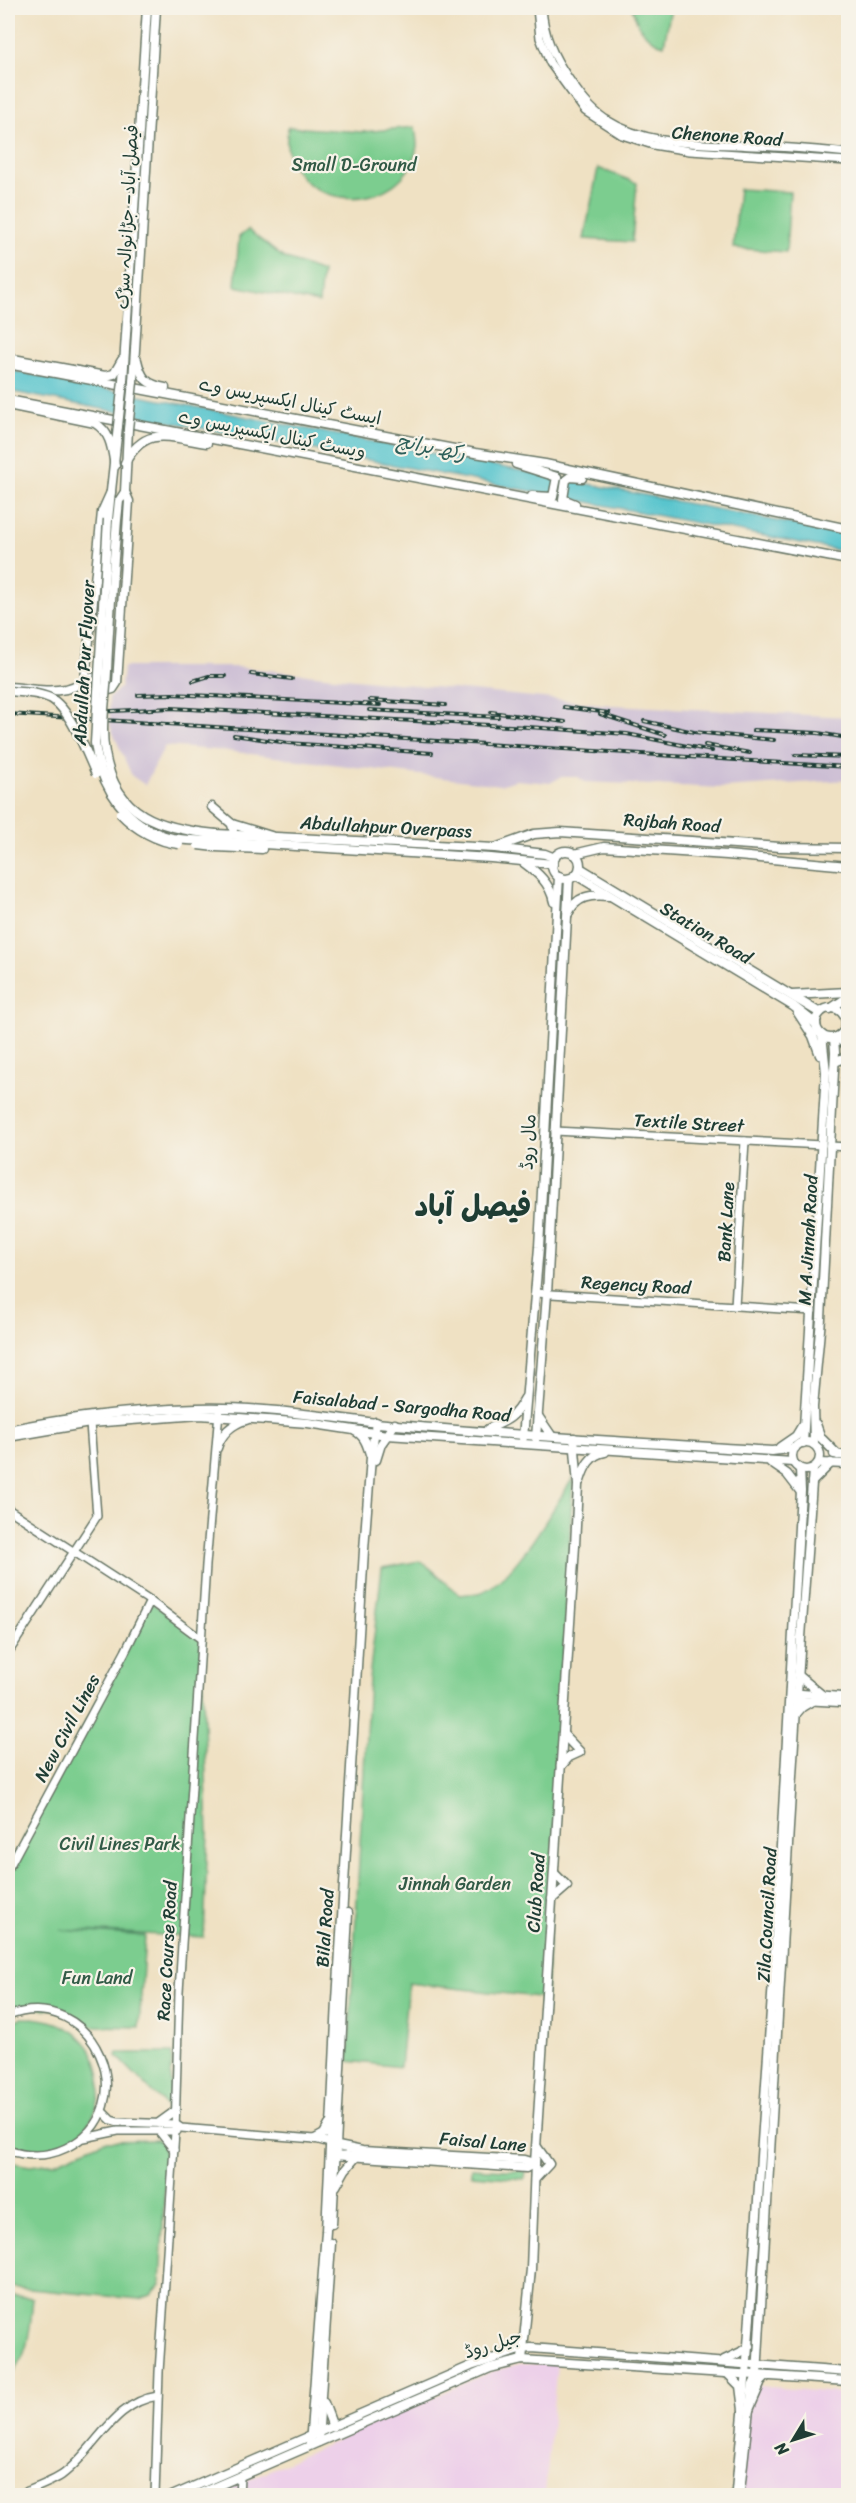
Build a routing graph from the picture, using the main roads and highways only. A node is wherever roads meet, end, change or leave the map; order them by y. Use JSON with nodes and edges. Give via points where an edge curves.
{"nodes":[{"id":1,"x":147,"y":8,"type":"edge"},
{"id":2,"x":156,"y":8,"type":"edge"},
{"id":3,"x":130,"y":351,"type":"junction"},
{"id":4,"x":8,"y":358,"type":"edge"},
{"id":5,"x":8,"y":364,"type":"edge"},
{"id":6,"x":8,"y":399,"type":"edge"},
{"id":7,"x":8,"y":405,"type":"edge"},
{"id":8,"x":344,"y":428,"type":"junction"},
{"id":9,"x":476,"y":453,"type":"junction"},
{"id":10,"x":125,"y":463,"type":"junction"},
{"id":11,"x":344,"y":464,"type":"junction"},
{"id":12,"x":115,"y":466,"type":"junction"},
{"id":13,"x":562,"y":479,"type":"junction"},
{"id":14,"x":642,"y":486,"type":"junction"},
{"id":15,"x":466,"y":488,"type":"junction"},
{"id":16,"x":111,"y":492,"type":"junction"},
{"id":17,"x":125,"y":492,"type":"junction"},
{"id":18,"x":558,"y":496,"type":"junction"},
{"id":19,"x":634,"y":519,"type":"junction"},
{"id":20,"x":112,"y":520,"type":"junction"},
{"id":21,"x":849,"y":527,"type":"edge"},
{"id":22,"x":849,"y":562,"type":"edge"},
{"id":23,"x":117,"y":678,"type":"junction"},
{"id":24,"x":83,"y":682,"type":"junction"},
{"id":25,"x":8,"y":687,"type":"edge"},
{"id":26,"x":39,"y":691,"type":"junction"},
{"id":27,"x":8,"y":693,"type":"edge"},
{"id":28,"x":212,"y":807,"type":"dead end"},
{"id":29,"x":232,"y":824,"type":"junction"},
{"id":30,"x":594,"y":834,"type":"junction"},
{"id":31,"x":234,"y":835,"type":"junction"},
{"id":32,"x":277,"y":838,"type":"junction"},
{"id":33,"x":215,"y":840,"type":"junction"},
{"id":34,"x":693,"y":841,"type":"junction"},
{"id":35,"x":495,"y":848,"type":"junction"},
{"id":36,"x":849,"y":848,"type":"edge"},
{"id":37,"x":593,"y":849,"type":"junction"},
{"id":38,"x":692,"y":853,"type":"junction"},
{"id":39,"x":574,"y":854,"type":"junction"},
{"id":40,"x":521,"y":860,"type":"junction"},
{"id":41,"x":554,"y":861,"type":"junction"},
{"id":42,"x":849,"y":866,"type":"edge"},
{"id":43,"x":575,"y":874,"type":"junction"},
{"id":44,"x":559,"y":876,"type":"junction"},
{"id":45,"x":612,"y":896,"type":"junction"},
{"id":46,"x":557,"y":914,"type":"junction"},
{"id":47,"x":566,"y":918,"type":"junction"},
{"id":48,"x":849,"y":993,"type":"edge"},
{"id":49,"x":792,"y":995,"type":"junction"},
{"id":50,"x":849,"y":998,"type":"edge"},
{"id":51,"x":793,"y":1006,"type":"junction"},
{"id":52,"x":830,"y":1009,"type":"junction"},
{"id":53,"x":820,"y":1013,"type":"junction"},
{"id":54,"x":816,"y":1024,"type":"junction"},
{"id":55,"x":847,"y":1024,"type":"edge"},
{"id":56,"x":822,"y":1035,"type":"junction"},
{"id":57,"x":835,"y":1037,"type":"junction"},
{"id":58,"x":849,"y":1047,"type":"edge"},
{"id":59,"x":849,"y":1056,"type":"edge"},
{"id":60,"x":835,"y":1062,"type":"junction"},
{"id":61,"x":826,"y":1072,"type":"junction"},
{"id":62,"x":826,"y":1146,"type":"junction"},
{"id":63,"x":528,"y":1393,"type":"junction"},
{"id":64,"x":219,"y":1412,"type":"junction"},
{"id":65,"x":809,"y":1414,"type":"junction"},
{"id":66,"x":538,"y":1416,"type":"junction"},
{"id":67,"x":252,"y":1418,"type":"junction"},
{"id":68,"x":376,"y":1422,"type":"junction"},
{"id":69,"x":395,"y":1425,"type":"junction"},
{"id":70,"x":349,"y":1429,"type":"junction"},
{"id":71,"x":8,"y":1430,"type":"edge"},
{"id":72,"x":485,"y":1431,"type":"junction"},
{"id":73,"x":374,"y":1433,"type":"junction"},
{"id":74,"x":524,"y":1434,"type":"junction"},
{"id":75,"x":387,"y":1435,"type":"junction"},
{"id":76,"x":536,"y":1435,"type":"junction"},
{"id":77,"x":551,"y":1435,"type":"junction"},
{"id":78,"x":8,"y":1437,"type":"edge"},
{"id":79,"x":574,"y":1438,"type":"junction"},
{"id":80,"x":803,"y":1443,"type":"junction"},
{"id":81,"x":522,"y":1444,"type":"junction"},
{"id":82,"x":535,"y":1445,"type":"junction"},
{"id":83,"x":816,"y":1447,"type":"junction"},
{"id":84,"x":216,"y":1448,"type":"road end"},
{"id":85,"x":576,"y":1448,"type":"junction"},
{"id":86,"x":795,"y":1448,"type":"junction"},
{"id":87,"x":608,"y":1451,"type":"junction"},
{"id":88,"x":772,"y":1451,"type":"junction"},
{"id":89,"x":838,"y":1455,"type":"junction"},
{"id":90,"x":756,"y":1456,"type":"junction"},
{"id":91,"x":849,"y":1456,"type":"edge"},
{"id":92,"x":371,"y":1457,"type":"junction"},
{"id":93,"x":831,"y":1463,"type":"junction"},
{"id":94,"x":849,"y":1464,"type":"edge"},
{"id":95,"x":796,"y":1466,"type":"junction"},
{"id":96,"x":816,"y":1466,"type":"junction"},
{"id":97,"x":811,"y":1483,"type":"junction"},
{"id":98,"x":578,"y":1485,"type":"junction"},
{"id":99,"x":801,"y":1491,"type":"junction"},
{"id":100,"x":798,"y":1675,"type":"junction"},
{"id":101,"x":822,"y":1695,"type":"road end"},
{"id":102,"x":793,"y":1696,"type":"junction"},
{"id":103,"x":812,"y":1701,"type":"road end"},
{"id":104,"x":795,"y":1715,"type":"junction"},
{"id":105,"x":563,"y":1734,"type":"junction"},
{"id":106,"x":561,"y":1766,"type":"junction"},
{"id":107,"x":783,"y":1870,"type":"junction"},
{"id":108,"x":554,"y":1873,"type":"junction"},
{"id":109,"x":552,"y":1900,"type":"junction"},
{"id":110,"x":335,"y":2120,"type":"junction"},
{"id":111,"x":315,"y":2139,"type":"road end"},
{"id":112,"x":537,"y":2147,"type":"junction"},
{"id":113,"x":335,"y":2149,"type":"junction"},
{"id":114,"x":356,"y":2157,"type":"junction"},
{"id":115,"x":536,"y":2163,"type":"junction"},
{"id":116,"x":536,"y":2179,"type":"junction"},
{"id":117,"x":334,"y":2191,"type":"junction"},
{"id":118,"x":749,"y":2346,"type":"junction"},
{"id":119,"x":522,"y":2349,"type":"junction"},
{"id":120,"x":522,"y":2360,"type":"junction"},
{"id":121,"x":718,"y":2362,"type":"junction"},
{"id":122,"x":748,"y":2364,"type":"junction"},
{"id":123,"x":759,"y":2364,"type":"junction"},
{"id":124,"x":849,"y":2372,"type":"edge"},
{"id":125,"x":728,"y":2374,"type":"junction"},
{"id":126,"x":746,"y":2375,"type":"junction"},
{"id":127,"x":757,"y":2375,"type":"junction"},
{"id":128,"x":767,"y":2376,"type":"junction"},
{"id":129,"x":849,"y":2381,"type":"edge"},
{"id":130,"x":322,"y":2394,"type":"junction"},
{"id":131,"x":333,"y":2427,"type":"junction"},
{"id":132,"x":314,"y":2439,"type":"junction"},
{"id":133,"x":172,"y":2496,"type":"edge"},
{"id":134,"x":194,"y":2496,"type":"edge"}],
"edges":[{"from":1,"to":3,"type":"main road","name":"فیصل آباد– جڑانوالہ سڑک"},
{"from":2,"to":3,"type":"main road","name":"فیصل آباد– جڑانوالہ سڑک"},
{"from":3,"to":4,"type":"main road","via":[[110,376]]},
{"from":3,"to":8,"type":"main road","via":[[142,378],[150,385]]},
{"from":3,"to":10,"type":"main road","name":"فیصل آباد– جڑانوالہ سڑک","bridge":true,"via":[[133,382]]},
{"from":3,"to":12,"type":"main road","name":"فیصل آباد– جڑانوالہ سڑک","bridge":true,"via":[[123,381]]},
{"from":5,"to":8,"type":"main road","name":"ایسٹ کینال ایکسپریس وے"},
{"from":6,"to":11,"type":"main road","name":"ویسٹ کینال ایکسپریس وے"},
{"from":7,"to":12,"type":"main road","via":[[95,423],[110,438]]},
{"from":8,"to":9,"type":"main road","name":"ایسٹ کینال ایکسپریس وے"},
{"from":9,"to":13,"type":"main road"},
{"from":9,"to":14,"type":"main road","name":"ایسٹ کینال ایکسپریس وے"},
{"from":10,"to":11,"type":"main road","via":[[142,440],[157,436]]},
{"from":10,"to":17,"type":"main road","name":"فیصل آباد– جڑانوالہ سڑک"},
{"from":11,"to":15,"type":"main road","name":"ویسٹ کینال ایکسپریس وے"},
{"from":12,"to":16,"type":"main road","name":"فیصل آباد– جڑانوالہ سڑک"},
{"from":13,"to":14,"type":"main road"},
{"from":13,"to":18,"type":"main road"},
{"from":14,"to":21,"type":"main road","name":"ایسٹ کینال ایکسپریس وے"},
{"from":15,"to":18,"type":"main road","via":[[546,498]]},
{"from":15,"to":19,"type":"main road","name":"ویسٹ کینال ایکسپریس وے"},
{"from":16,"to":20,"type":"main road"},
{"from":16,"to":24,"type":"main road","via":[[102,512]]},
{"from":17,"to":20,"type":"main road"},
{"from":17,"to":23,"type":"main road","via":[[129,501]]},
{"from":18,"to":19,"type":"main road","via":[[566,502]]},
{"from":19,"to":22,"type":"main road","name":"ویسٹ کینال ایکسپریس وے"},
{"from":20,"to":33,"type":"main road","name":"Abdullah Pur Flyover","bridge":true,"via":[[103,732],[108,771],[119,791],[142,815],[160,825]]},
{"from":23,"to":24,"type":"main road","via":[[90,677]]},
{"from":23,"to":24,"type":"main road","via":[[110,690],[90,691]]},
{"from":24,"to":26,"type":"main road"},
{"from":25,"to":26,"type":"main road"},
{"from":26,"to":27,"type":"main road","via":[[21,696]]},
{"from":27,"to":33,"type":"main road","bridge":true,"via":[[43,696],[57,703],[83,741],[112,803],[142,831],[168,843]]},
{"from":28,"to":29,"type":"main road"},
{"from":29,"to":31,"type":"main road"},
{"from":29,"to":32,"type":"main road"},
{"from":30,"to":34,"type":"main road","name":"Rajbah Road"},
{"from":30,"to":35,"type":"main road","name":"Rajbah Road","via":[[541,833]]},
{"from":30,"to":37,"type":"main road"},
{"from":31,"to":32,"type":"main road","name":"Abdullahpur Overpass"},
{"from":31,"to":33,"type":"main road","name":"Abdullahpur Overpass"},
{"from":32,"to":35,"type":"main road","name":"Abdullahpur Overpass"},
{"from":33,"to":40,"type":"main road","name":"Abdullahpur Overpass"},
{"from":34,"to":36,"type":"main road","name":"Rajbah Road"},
{"from":34,"to":38,"type":"main road"},
{"from":35,"to":41,"type":"main road","name":"Abdullahpur Overpass","via":[[545,854]]},
{"from":37,"to":38,"type":"main road","name":"Rajbah Road"},
{"from":37,"to":39,"type":"main road","name":"Rajbah Road"},
{"from":38,"to":42,"type":"main road","name":"Rajbah Road"},
{"from":39,"to":41,"type":"main road","via":[[562,852]]},
{"from":39,"to":43,"type":"main road","via":[[579,861]]},
{"from":40,"to":41,"type":"main road","name":"Abdullahpur Overpass"},
{"from":40,"to":46,"type":"main road","via":[[540,875],[552,892]]},
{"from":41,"to":44,"type":"main road","via":[[554,871]]},
{"from":43,"to":44,"type":"main road"},
{"from":43,"to":45,"type":"main road","name":"Station Road"},
{"from":43,"to":47,"type":"main road","name":"مال روڈ"},
{"from":43,"to":49,"type":"main road","name":"Station Road"},
{"from":44,"to":46,"type":"main road","name":"مال روڈ"},
{"from":45,"to":47,"type":"main road","via":[[594,894],[581,898]]},
{"from":45,"to":51,"type":"main road","name":"Station Road"},
{"from":46,"to":63,"type":"main road","name":"مال روڈ"},
{"from":47,"to":66,"type":"main road","name":"مال روڈ"},
{"from":48,"to":49,"type":"main road"},
{"from":49,"to":53,"type":"main road","name":"Station Road"},
{"from":50,"to":52,"type":"main road"},
{"from":51,"to":54,"type":"main road","name":"Station Road"},
{"from":51,"to":61,"type":"main road","via":[[813,1036]]},
{"from":52,"to":53,"type":"main road"},
{"from":52,"to":55,"type":"main road","via":[[839,1011]]},
{"from":53,"to":54,"type":"main road"},
{"from":54,"to":56,"type":"main road"},
{"from":55,"to":57,"type":"main road"},
{"from":56,"to":57,"type":"main road"},
{"from":56,"to":61,"type":"main road"},
{"from":57,"to":58,"type":"main road"},
{"from":57,"to":60,"type":"main road","name":"M A Jinnah Raod"},
{"from":59,"to":60,"type":"main road"},
{"from":60,"to":62,"type":"main road","name":"M A Jinnah Raod"},
{"from":61,"to":62,"type":"main road"},
{"from":62,"to":65,"type":"main road","name":"M A Jinnah Raod"},
{"from":62,"to":65,"type":"main road","name":"M A Jinnah Raod","via":[[812,1311]]},
{"from":63,"to":72,"type":"main road","via":[[510,1420]]},
{"from":63,"to":74,"type":"main road","name":"مال روڈ"},
{"from":64,"to":67,"type":"main road","name":"Faisalabad - Sargodha Road"},
{"from":64,"to":68,"type":"main road","name":"Faisalabad - Sargodha Road","via":[[280,1412]]},
{"from":64,"to":71,"type":"main road","name":"Faisalabad - Sargodha Road","via":[[198,1408],[89,1416]]},
{"from":64,"to":78,"type":"main road","name":"Faisalabad - Sargodha Road","via":[[90,1423]]},
{"from":65,"to":80,"type":"main road","name":"M A Jinnah Raod"},
{"from":65,"to":83,"type":"main road","name":"M A Jinnah Raod"},
{"from":65,"to":88,"type":"main road","via":[[789,1444]]},
{"from":65,"to":89,"type":"main road","via":[[821,1438]]},
{"from":66,"to":76,"type":"main road","name":"مال روڈ"},
{"from":66,"to":77,"type":"main road"},
{"from":67,"to":70,"type":"main road","name":"Faisalabad - Sargodha Road"},
{"from":67,"to":84,"type":"main road","via":[[228,1430]]},
{"from":68,"to":69,"type":"main road","name":"Faisalabad - Sargodha Road"},
{"from":68,"to":73,"type":"main road","name":"Bilal Road"},
{"from":69,"to":72,"type":"main road","name":"Faisalabad - Sargodha Road"},
{"from":69,"to":75,"type":"main road","name":"Bilal Road"},
{"from":70,"to":73,"type":"main road","name":"Faisalabad - Sargodha Road"},
{"from":70,"to":92,"type":"main road","via":[[360,1434]]},
{"from":72,"to":74,"type":"main road","name":"Faisalabad - Sargodha Road"},
{"from":73,"to":75,"type":"main road","name":"Faisalabad - Sargodha Road"},
{"from":73,"to":92,"type":"main road","name":"Bilal Road"},
{"from":74,"to":76,"type":"main road","name":"Faisalabad - Sargodha Road"},
{"from":74,"to":81,"type":"main road","name":"مال روڈ"},
{"from":75,"to":81,"type":"main road","name":"Faisalabad - Sargodha Road"},
{"from":75,"to":110,"type":"main road","name":"Bilal Road","via":[[375,1465]]},
{"from":76,"to":77,"type":"main road","name":"Faisalabad - Sargodha Road"},
{"from":76,"to":82,"type":"main road","name":"مال روڈ"},
{"from":77,"to":79,"type":"main road","name":"Faisalabad - Sargodha Road"},
{"from":79,"to":85,"type":"main road","name":"Club Road"},
{"from":79,"to":90,"type":"main road","name":"Faisalabad - Sargodha Road"},
{"from":80,"to":83,"type":"main road"},
{"from":80,"to":86,"type":"main road"},
{"from":81,"to":82,"type":"main road","name":"Faisalabad - Sargodha Road"},
{"from":82,"to":85,"type":"main road","name":"Faisalabad - Sargodha Road"},
{"from":83,"to":89,"type":"main road"},
{"from":83,"to":96,"type":"main road","name":"M A Jinnah Raod"},
{"from":85,"to":87,"type":"main road","name":"Faisalabad - Sargodha Road"},
{"from":85,"to":98,"type":"main road","name":"Club Road"},
{"from":86,"to":88,"type":"main road","name":"Faisalabad - Sargodha Road"},
{"from":86,"to":95,"type":"main road","name":"Zila Council Road"},
{"from":87,"to":90,"type":"main road","name":"Faisalabad - Sargodha Road"},
{"from":87,"to":98,"type":"main road","via":[[589,1461]]},
{"from":88,"to":90,"type":"main road","name":"Faisalabad - Sargodha Road"},
{"from":89,"to":91,"type":"main road"},
{"from":90,"to":95,"type":"main road","name":"Faisalabad - Sargodha Road"},
{"from":90,"to":99,"type":"main road","via":[[779,1466]]},
{"from":92,"to":110,"type":"main road","name":"Bilal Road","via":[[337,2001]]},
{"from":93,"to":94,"type":"main road","name":"Faisalabad - Sargodha Road"},
{"from":93,"to":96,"type":"main road","name":"Faisalabad - Sargodha Road"},
{"from":93,"to":97,"type":"main road"},
{"from":95,"to":96,"type":"main road","name":"Faisalabad - Sargodha Road"},
{"from":95,"to":99,"type":"main road","name":"Zila Council Road"},
{"from":96,"to":97,"type":"main road","name":"Zila Council Road"},
{"from":97,"to":100,"type":"main road","name":"Zila Council Road"},
{"from":98,"to":105,"type":"main road","name":"Club Road"},
{"from":99,"to":102,"type":"main road","name":"Zila Council Road"},
{"from":100,"to":101,"type":"main road"},
{"from":100,"to":102,"type":"main road","name":"Zila Council Road"},
{"from":102,"to":104,"type":"main road","name":"Zila Council Road"},
{"from":102,"to":107,"type":"main road","name":"Zila Council Road"},
{"from":103,"to":104,"type":"main road"},
{"from":104,"to":107,"type":"main road","name":"Zila Council Road"},
{"from":105,"to":106,"type":"main road","name":"Club Road"},
{"from":105,"to":106,"type":"main road","via":[[580,1752]]},
{"from":106,"to":108,"type":"main road","name":"Club Road"},
{"from":107,"to":118,"type":"main road","name":"Zila Council Road"},
{"from":107,"to":123,"type":"main road","name":"Zila Council Road"},
{"from":108,"to":109,"type":"main road","name":"Club Road"},
{"from":108,"to":109,"type":"main road","via":[[567,1886]]},
{"from":109,"to":112,"type":"main road","name":"Club Road"},
{"from":110,"to":111,"type":"main road"},
{"from":110,"to":113,"type":"main road","name":"Bilal Road"},
{"from":112,"to":115,"type":"main road","name":"Club Road"},
{"from":112,"to":116,"type":"main road","via":[[549,2164]]},
{"from":113,"to":114,"type":"main road","name":"Faisal Lane"},
{"from":113,"to":115,"type":"main road","name":"Faisal Lane"},
{"from":113,"to":117,"type":"main road","name":"Bilal Road"},
{"from":113,"to":132,"type":"main road","name":"Bilal Road","via":[[326,2231]]},
{"from":114,"to":115,"type":"main road","name":"Faisal Lane","via":[[526,2168]]},
{"from":114,"to":117,"type":"main road"},
{"from":115,"to":116,"type":"main road","name":"Club Road"},
{"from":116,"to":119,"type":"main road","name":"Club Road"},
{"from":117,"to":130,"type":"main road","name":"Bilal Road"},
{"from":118,"to":121,"type":"main road"},
{"from":118,"to":122,"type":"main road","name":"Zila Council Road"},
{"from":119,"to":120,"type":"main road","name":"Club Road"},
{"from":119,"to":121,"type":"main road","name":"جیل روڈ"},
{"from":119,"to":131,"type":"main road","name":"جیل روڈ","via":[[471,2366]]},
{"from":120,"to":125,"type":"main road","name":"جیل روڈ"},
{"from":120,"to":132,"type":"main road","name":"جیل روڈ","via":[[490,2368]]},
{"from":121,"to":122,"type":"main road","name":"جیل روڈ"},
{"from":122,"to":123,"type":"main road","name":"جیل روڈ"},
{"from":122,"to":126,"type":"main road","name":"Zila Council Road"},
{"from":123,"to":124,"type":"main road","name":"جیل روڈ"},
{"from":123,"to":127,"type":"main road","name":"Zila Council Road"},
{"from":125,"to":126,"type":"main road","name":"جیل روڈ"},
{"from":125,"to":128,"type":"main road","via":[[740,2386],[746,2410]]},
{"from":126,"to":127,"type":"main road","name":"جیل روڈ"},
{"from":127,"to":128,"type":"main road","name":"جیل روڈ"},
{"from":128,"to":129,"type":"main road","name":"جیل روڈ"},
{"from":130,"to":131,"type":"main road"},
{"from":130,"to":132,"type":"main road","name":"Bilal Road"},
{"from":131,"to":132,"type":"main road","name":"جیل روڈ"},
{"from":132,"to":133,"type":"main road","name":"جیل روڈ"},
{"from":132,"to":134,"type":"main road","name":"جیل روڈ"}]}
